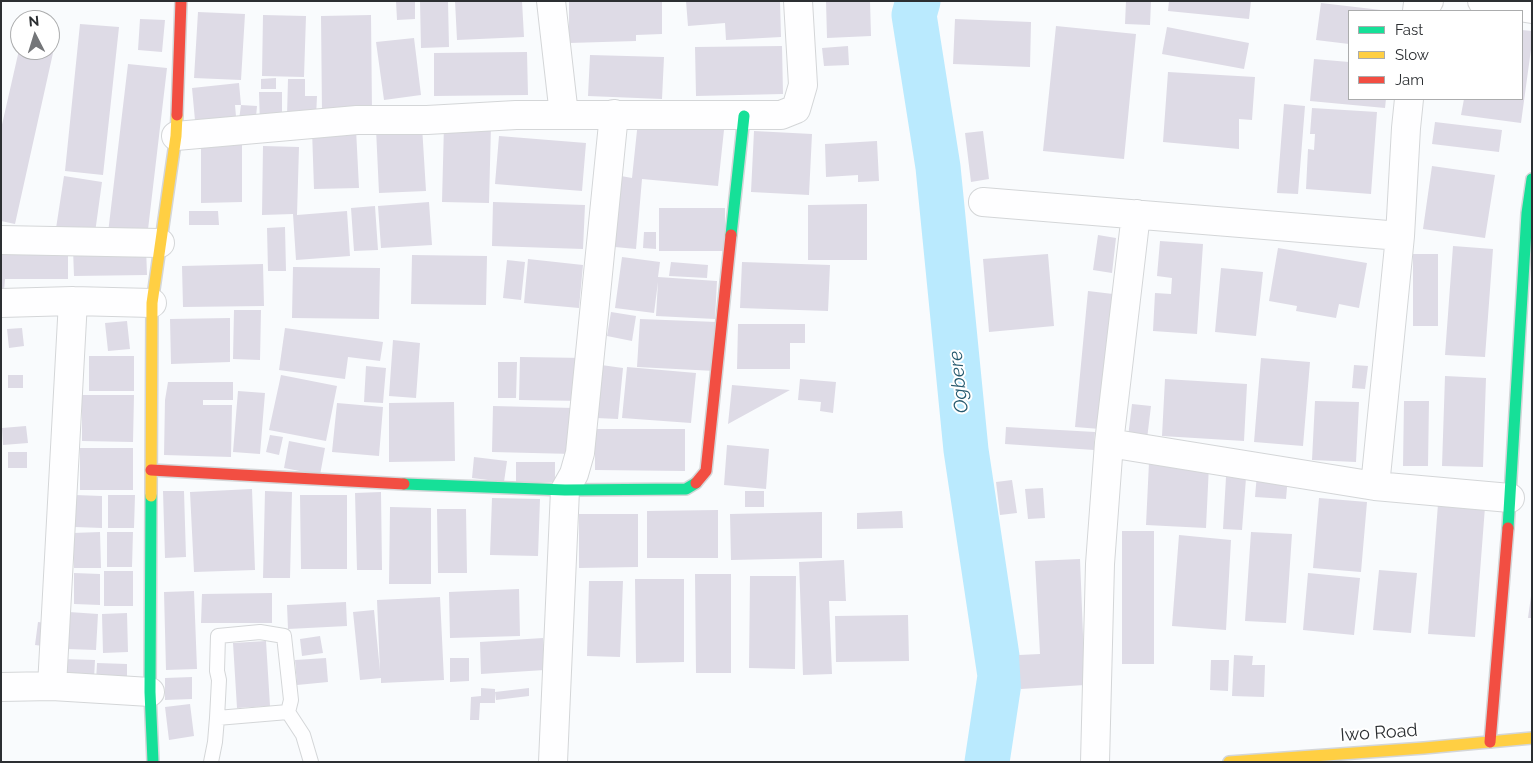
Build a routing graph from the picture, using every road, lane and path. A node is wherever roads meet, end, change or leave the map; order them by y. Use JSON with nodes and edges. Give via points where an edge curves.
{"nodes":[{"id":1,"x":181,"y":1,"type":"edge"},
{"id":2,"x":551,"y":1,"type":"edge"},
{"id":3,"x":798,"y":1,"type":"edge"},
{"id":4,"x":1482,"y":1,"type":"edge"},
{"id":5,"x":1532,"y":9,"type":"edge"},
{"id":6,"x":1409,"y":100,"type":"edge"},
{"id":7,"x":614,"y":114,"type":"junction"},
{"id":8,"x":564,"y":115,"type":"junction"},
{"id":9,"x":744,"y":116,"type":"junction"},
{"id":10,"x":176,"y":136,"type":"junction"},
{"id":11,"x":1532,"y":178,"type":"edge"},
{"id":12,"x":983,"y":202,"type":"dead end"},
{"id":13,"x":1136,"y":214,"type":"junction"},
{"id":14,"x":1400,"y":236,"type":"junction"},
{"id":15,"x":1,"y":240,"type":"edge"},
{"id":16,"x":160,"y":243,"type":"junction"},
{"id":17,"x":73,"y":301,"type":"junction"},
{"id":18,"x":1,"y":303,"type":"edge"},
{"id":19,"x":152,"y":303,"type":"junction"},
{"id":20,"x":1525,"y":384,"type":"edge"},
{"id":21,"x":1109,"y":443,"type":"junction"},
{"id":22,"x":151,"y":470,"type":"junction"},
{"id":23,"x":1375,"y":486,"type":"junction"},
{"id":24,"x":565,"y":490,"type":"junction"},
{"id":25,"x":1510,"y":498,"type":"junction"},
{"id":26,"x":1,"y":686,"type":"edge"},
{"id":27,"x":52,"y":686,"type":"junction"},
{"id":28,"x":150,"y":692,"type":"junction"},
{"id":29,"x":288,"y":712,"type":"junction"},
{"id":30,"x":217,"y":718,"type":"junction"},
{"id":31,"x":1532,"y":738,"type":"edge"},
{"id":32,"x":1490,"y":742,"type":"junction"},
{"id":33,"x":153,"y":762,"type":"edge"},
{"id":34,"x":211,"y":762,"type":"edge"},
{"id":35,"x":311,"y":762,"type":"edge"},
{"id":36,"x":553,"y":762,"type":"edge"},
{"id":37,"x":1095,"y":762,"type":"edge"},
{"id":38,"x":1229,"y":762,"type":"edge"}],
"edges":[{"from":1,"to":10,"type":"main road"},
{"from":2,"to":8,"type":"street"},
{"from":3,"to":9,"type":"street","via":[[803,85],[796,109],[781,116]]},
{"from":4,"to":5,"type":"street"},
{"from":6,"to":14,"type":"street"},
{"from":7,"to":8,"type":"street"},
{"from":7,"to":9,"type":"street"},
{"from":7,"to":24,"type":"street","via":[[580,453]]},
{"from":8,"to":10,"type":"street","via":[[357,120]]},
{"from":9,"to":24,"type":"main road","via":[[706,470],[698,482],[686,489]]},
{"from":10,"to":16,"type":"main road"},
{"from":11,"to":20,"type":"main road","via":[[1527,213]]},
{"from":12,"to":13,"type":"street"},
{"from":13,"to":14,"type":"street"},
{"from":13,"to":21,"type":"street"},
{"from":14,"to":23,"type":"street"},
{"from":15,"to":16,"type":"street"},
{"from":16,"to":19,"type":"main road"},
{"from":17,"to":18,"type":"street"},
{"from":17,"to":19,"type":"street"},
{"from":17,"to":27,"type":"street"},
{"from":19,"to":22,"type":"main road"},
{"from":20,"to":25,"type":"main road"},
{"from":21,"to":23,"type":"street"},
{"from":21,"to":37,"type":"street","via":[[1100,564]]},
{"from":22,"to":24,"type":"main road"},
{"from":22,"to":28,"type":"main road"},
{"from":23,"to":25,"type":"street"},
{"from":24,"to":36,"type":"street"},
{"from":25,"to":32,"type":"main road"},
{"from":26,"to":27,"type":"street"},
{"from":27,"to":28,"type":"street"},
{"from":28,"to":33,"type":"main road"},
{"from":29,"to":30,"type":"lane"},
{"from":29,"to":30,"type":"lane","via":[[291,700],[284,636],[260,632],[218,636]]},
{"from":29,"to":35,"type":"lane","via":[[303,735]]},
{"from":30,"to":34,"type":"lane"},
{"from":31,"to":32,"type":"main road","name":"Iwo Road"},
{"from":32,"to":38,"type":"main road","name":"Iwo Road"}]}
